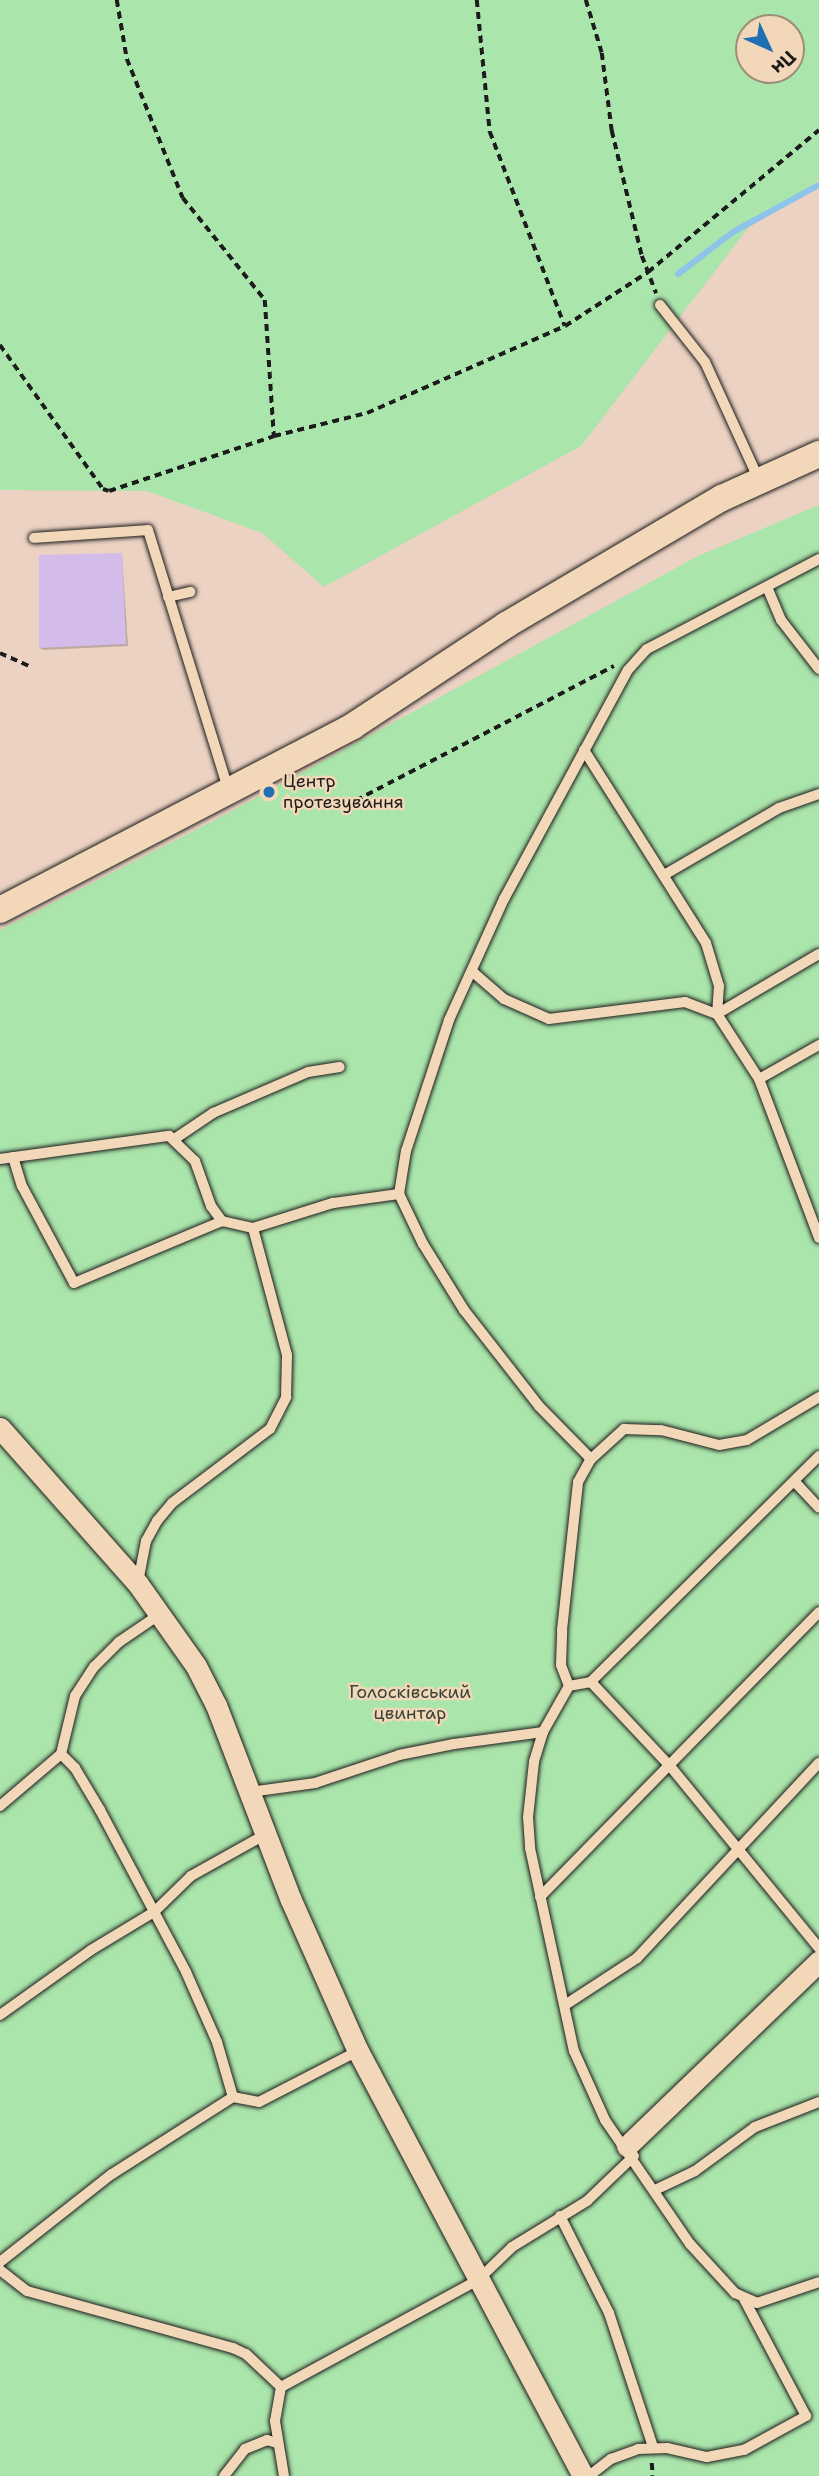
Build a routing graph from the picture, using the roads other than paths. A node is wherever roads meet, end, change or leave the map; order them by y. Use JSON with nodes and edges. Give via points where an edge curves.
{"nodes":[{"id":1,"x":660,"y":304,"type":"road end"},
{"id":2,"x":819,"y":454,"type":"edge"},
{"id":3,"x":760,"y":480,"type":"junction"},
{"id":4,"x":34,"y":538,"type":"dead end"},
{"id":5,"x":819,"y":559,"type":"edge"},
{"id":6,"x":766,"y":587,"type":"junction"},
{"id":7,"x":190,"y":592,"type":"dead end"},
{"id":8,"x":169,"y":597,"type":"junction"},
{"id":9,"x":819,"y":669,"type":"edge"},
{"id":10,"x":584,"y":750,"type":"junction"},
{"id":11,"x":229,"y":791,"type":"junction"},
{"id":12,"x":819,"y":794,"type":"edge"},
{"id":13,"x":664,"y":875,"type":"junction"},
{"id":14,"x":0,"y":910,"type":"edge"},
{"id":15,"x":819,"y":954,"type":"edge"},
{"id":16,"x":474,"y":973,"type":"junction"},
{"id":17,"x":717,"y":1014,"type":"junction"},
{"id":18,"x":819,"y":1045,"type":"edge"},
{"id":19,"x":340,"y":1068,"type":"dead end"},
{"id":20,"x":760,"y":1079,"type":"junction"},
{"id":21,"x":176,"y":1138,"type":"junction"},
{"id":22,"x":13,"y":1157,"type":"junction"},
{"id":23,"x":0,"y":1159,"type":"edge"},
{"id":24,"x":399,"y":1194,"type":"junction"},
{"id":25,"x":222,"y":1221,"type":"junction"},
{"id":26,"x":253,"y":1228,"type":"junction"},
{"id":27,"x":819,"y":1238,"type":"edge"},
{"id":28,"x":819,"y":1397,"type":"edge"},
{"id":29,"x":0,"y":1428,"type":"edge"},
{"id":30,"x":819,"y":1456,"type":"edge"},
{"id":31,"x":591,"y":1459,"type":"junction"},
{"id":32,"x":795,"y":1482,"type":"junction"},
{"id":33,"x":819,"y":1508,"type":"edge"},
{"id":34,"x":138,"y":1584,"type":"junction"},
{"id":35,"x":819,"y":1612,"type":"edge"},
{"id":36,"x":160,"y":1614,"type":"junction"},
{"id":37,"x":591,"y":1682,"type":"junction"},
{"id":38,"x":569,"y":1686,"type":"junction"},
{"id":39,"x":543,"y":1732,"type":"junction"},
{"id":40,"x":61,"y":1754,"type":"junction"},
{"id":41,"x":819,"y":1763,"type":"edge"},
{"id":42,"x":670,"y":1766,"type":"junction"},
{"id":43,"x":250,"y":1792,"type":"junction"},
{"id":44,"x":0,"y":1806,"type":"edge"},
{"id":45,"x":266,"y":1834,"type":"junction"},
{"id":46,"x":738,"y":1849,"type":"junction"},
{"id":47,"x":540,"y":1897,"type":"junction"},
{"id":48,"x":154,"y":1912,"type":"junction"},
{"id":49,"x":819,"y":1948,"type":"edge"},
{"id":50,"x":819,"y":1961,"type":"edge"},
{"id":51,"x":565,"y":2005,"type":"junction"},
{"id":52,"x":0,"y":2015,"type":"edge"},
{"id":53,"x":358,"y":2051,"type":"junction"},
{"id":54,"x":233,"y":2097,"type":"junction"},
{"id":55,"x":819,"y":2102,"type":"edge"},
{"id":56,"x":630,"y":2151,"type":"junction"},
{"id":57,"x":655,"y":2190,"type":"junction"},
{"id":58,"x":560,"y":2216,"type":"junction"},
{"id":59,"x":0,"y":2262,"type":"edge"},
{"id":60,"x":0,"y":2270,"type":"edge"},
{"id":61,"x":478,"y":2280,"type":"junction"},
{"id":62,"x":819,"y":2282,"type":"edge"},
{"id":63,"x":744,"y":2300,"type":"junction"},
{"id":64,"x":281,"y":2387,"type":"junction"},
{"id":65,"x":277,"y":2443,"type":"junction"},
{"id":66,"x":653,"y":2447,"type":"junction"},
{"id":67,"x":224,"y":2476,"type":"edge"},
{"id":68,"x":284,"y":2476,"type":"edge"},
{"id":69,"x":583,"y":2476,"type":"edge"},
{"id":70,"x":589,"y":2476,"type":"edge"}],
"edges":[{"from":1,"to":3,"type":"lane","via":[[705,362]]},
{"from":2,"to":3,"type":"street"},
{"from":3,"to":11,"type":"street","via":[[506,625],[353,726]]},
{"from":4,"to":8,"type":"lane","via":[[148,530]]},
{"from":5,"to":6,"type":"lane"},
{"from":6,"to":9,"type":"lane","via":[[781,620]]},
{"from":6,"to":10,"type":"lane","via":[[647,649],[628,670]]},
{"from":7,"to":8,"type":"lane"},
{"from":8,"to":11,"type":"lane"},
{"from":10,"to":13,"type":"lane"},
{"from":10,"to":16,"type":"lane","via":[[515,876]]},
{"from":11,"to":14,"type":"street"},
{"from":12,"to":13,"type":"lane","via":[[779,808]]},
{"from":13,"to":17,"type":"lane","via":[[692,916],[714,963],[719,986]]},
{"from":15,"to":17,"type":"lane"},
{"from":16,"to":17,"type":"lane","via":[[504,999],[549,1019],[685,1002]]},
{"from":16,"to":24,"type":"lane","via":[[438,1048],[413,1125]]},
{"from":17,"to":20,"type":"lane"},
{"from":18,"to":20,"type":"lane"},
{"from":19,"to":21,"type":"lane","via":[[307,1072],[213,1113]]},
{"from":20,"to":27,"type":"lane"},
{"from":21,"to":22,"type":"lane","via":[[139,1137]]},
{"from":21,"to":25,"type":"lane","via":[[195,1161],[211,1206]]},
{"from":22,"to":23,"type":"lane"},
{"from":22,"to":25,"type":"lane","via":[[22,1186],[74,1283]]},
{"from":24,"to":26,"type":"lane","via":[[323,1206]]},
{"from":24,"to":31,"type":"lane","via":[[464,1310],[539,1406]]},
{"from":25,"to":26,"type":"lane"},
{"from":26,"to":34,"type":"lane","via":[[287,1355],[290,1374],[284,1404],[271,1429],[164,1512],[146,1541]]},
{"from":28,"to":31,"type":"lane","via":[[747,1440],[719,1445],[661,1430],[624,1429]]},
{"from":29,"to":34,"type":"street"},
{"from":30,"to":32,"type":"lane"},
{"from":31,"to":38,"type":"lane","via":[[578,1482],[562,1630],[561,1665]]},
{"from":32,"to":33,"type":"lane"},
{"from":32,"to":37,"type":"lane"},
{"from":34,"to":36,"type":"street"},
{"from":35,"to":42,"type":"lane"},
{"from":36,"to":40,"type":"lane","via":[[109,1651],[83,1681]]},
{"from":36,"to":43,"type":"street","via":[[216,1705]]},
{"from":37,"to":38,"type":"lane"},
{"from":37,"to":42,"type":"lane"},
{"from":38,"to":39,"type":"lane"},
{"from":39,"to":43,"type":"lane","via":[[399,1755],[315,1783]]},
{"from":39,"to":47,"type":"lane","via":[[534,1762],[528,1817]]},
{"from":40,"to":44,"type":"lane"},
{"from":40,"to":48,"type":"lane","via":[[75,1768]]},
{"from":41,"to":46,"type":"lane"},
{"from":42,"to":46,"type":"lane"},
{"from":42,"to":47,"type":"lane"},
{"from":43,"to":45,"type":"street"},
{"from":45,"to":48,"type":"lane","via":[[191,1876]]},
{"from":45,"to":53,"type":"street"},
{"from":46,"to":49,"type":"lane"},
{"from":46,"to":51,"type":"lane","via":[[637,1958]]},
{"from":47,"to":51,"type":"lane"},
{"from":48,"to":52,"type":"lane"},
{"from":48,"to":54,"type":"lane","via":[[217,2042]]},
{"from":50,"to":56,"type":"street"},
{"from":51,"to":56,"type":"lane","via":[[574,2052],[605,2120]]},
{"from":53,"to":54,"type":"lane","via":[[259,2102]]},
{"from":53,"to":61,"type":"street"},
{"from":54,"to":59,"type":"lane","via":[[112,2174]]},
{"from":55,"to":57,"type":"lane","via":[[755,2127],[695,2171]]},
{"from":56,"to":57,"type":"lane"},
{"from":56,"to":58,"type":"lane","via":[[587,2202]]},
{"from":57,"to":63,"type":"lane","via":[[702,2260]]},
{"from":58,"to":61,"type":"lane","via":[[512,2247]]},
{"from":58,"to":66,"type":"lane","via":[[609,2313]]},
{"from":60,"to":64,"type":"lane","via":[[27,2291],[233,2348],[246,2354]]},
{"from":61,"to":64,"type":"lane"},
{"from":61,"to":69,"type":"street"},
{"from":62,"to":63,"type":"lane","via":[[770,2302]]},
{"from":63,"to":66,"type":"lane","via":[[806,2416],[771,2438],[723,2456]]},
{"from":64,"to":65,"type":"lane"},
{"from":65,"to":67,"type":"lane","via":[[267,2440],[245,2449]]},
{"from":65,"to":68,"type":"lane"},
{"from":66,"to":70,"type":"lane","via":[[622,2454]]}]}
